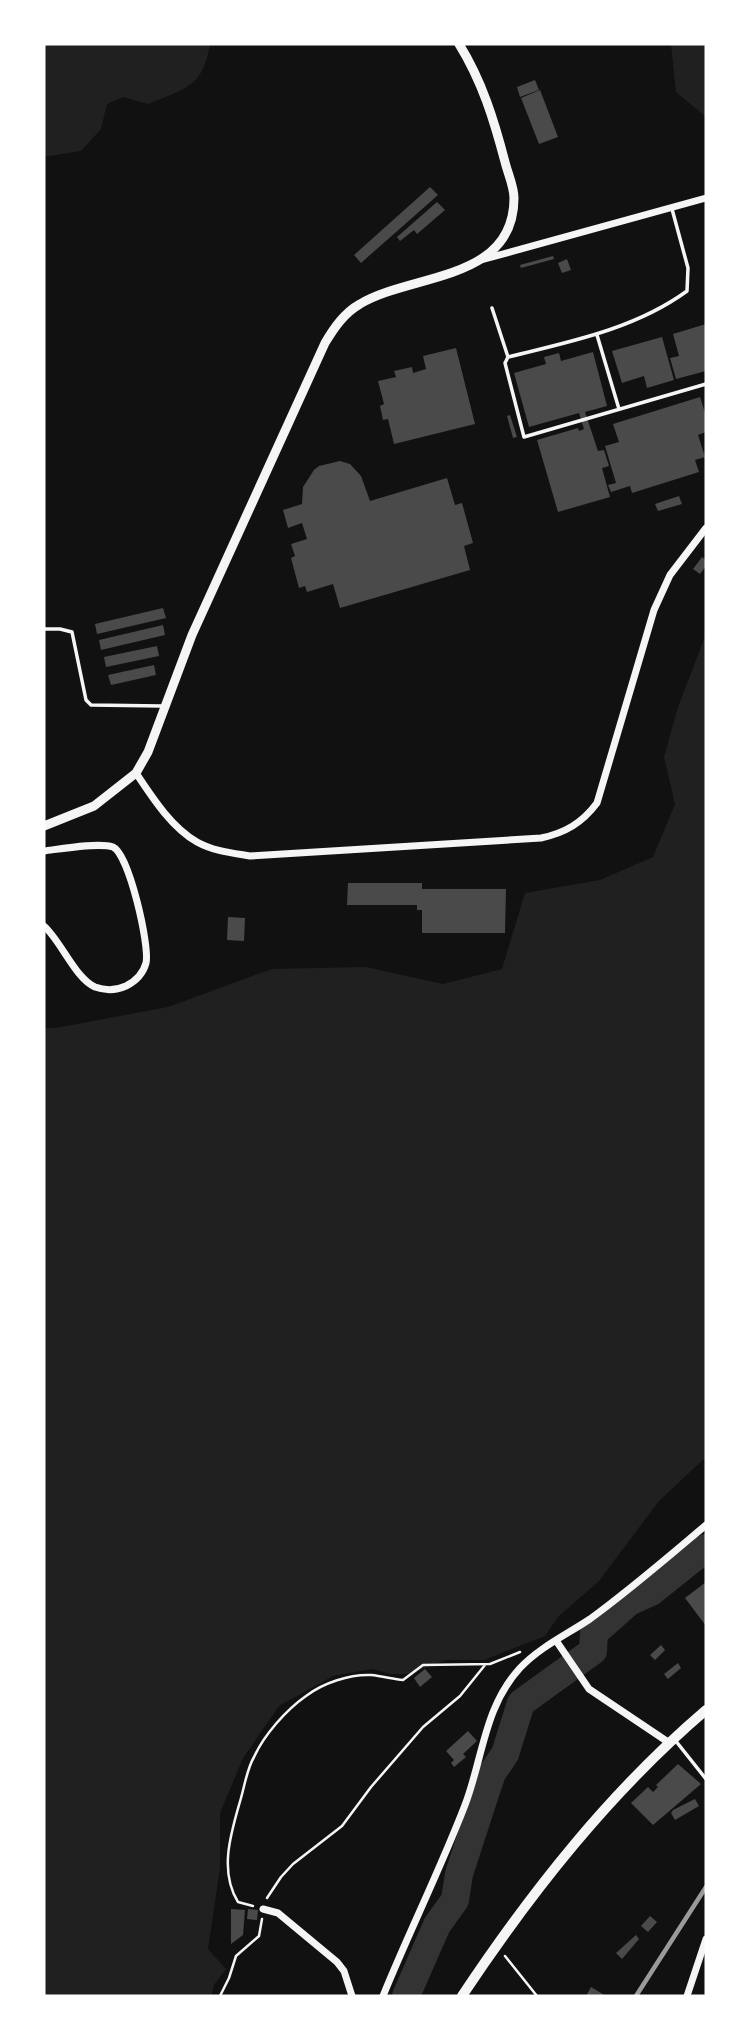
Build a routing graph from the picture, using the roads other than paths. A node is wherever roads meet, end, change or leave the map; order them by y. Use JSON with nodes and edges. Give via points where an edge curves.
{"nodes":[{"id":1,"x":459,"y":44,"type":"edge"},
{"id":2,"x":706,"y":198,"type":"edge"},
{"id":3,"x":672,"y":207,"type":"junction"},
{"id":4,"x":481,"y":260,"type":"junction"},
{"id":5,"x":492,"y":308,"type":"dead end"},
{"id":6,"x":597,"y":335,"type":"junction"},
{"id":7,"x":508,"y":357,"type":"junction"},
{"id":8,"x":706,"y":384,"type":"edge"},
{"id":9,"x":619,"y":410,"type":"junction"},
{"id":10,"x":706,"y":528,"type":"edge"},
{"id":11,"x":44,"y":629,"type":"edge"},
{"id":12,"x":164,"y":706,"type":"junction"},
{"id":13,"x":136,"y":773,"type":"junction"},
{"id":14,"x":44,"y":825,"type":"edge"},
{"id":15,"x":44,"y":851,"type":"edge"},
{"id":16,"x":44,"y":926,"type":"edge"},
{"id":17,"x":706,"y":1525,"type":"edge"},
{"id":18,"x":557,"y":1642,"type":"dead end"},
{"id":19,"x":706,"y":1710,"type":"edge"},
{"id":20,"x":671,"y":1740,"type":"junction"},
{"id":21,"x":706,"y":1779,"type":"edge"},
{"id":22,"x":262,"y":1909,"type":"road end"},
{"id":23,"x":706,"y":1939,"type":"edge"},
{"id":24,"x":352,"y":1996,"type":"edge"},
{"id":25,"x":383,"y":1996,"type":"edge"},
{"id":26,"x":463,"y":1996,"type":"edge"},
{"id":27,"x":687,"y":1996,"type":"edge"}],
"edges":[{"from":1,"to":4,"type":"street","via":[[484,90],[514,196],[506,234]]},
{"from":2,"to":3,"type":"street"},
{"from":3,"to":4,"type":"street"},
{"from":3,"to":6,"type":"lane","via":[[688,268],[687,291]]},
{"from":4,"to":12,"type":"street","via":[[378,294],[338,323],[275,451]]},
{"from":5,"to":7,"type":"lane"},
{"from":6,"to":7,"type":"lane"},
{"from":6,"to":9,"type":"lane"},
{"from":7,"to":9,"type":"lane","via":[[505,363],[524,437]]},
{"from":8,"to":9,"type":"lane"},
{"from":10,"to":13,"type":"street","via":[[670,575],[654,610],[597,803],[584,820],[558,835],[250,856],[196,842],[155,801]]},
{"from":11,"to":12,"type":"lane","via":[[72,632],[86,700],[91,705]]},
{"from":12,"to":13,"type":"street"},
{"from":13,"to":14,"type":"street","via":[[94,806]]},
{"from":15,"to":16,"type":"street","via":[[112,846],[120,852],[147,949],[141,975],[111,991],[92,986]]},
{"from":17,"to":25,"type":"street","via":[[609,1605],[538,1653],[509,1683],[492,1713],[467,1801],[445,1856]]},
{"from":18,"to":20,"type":"street","via":[[589,1689]]},
{"from":19,"to":20,"type":"highway"},
{"from":20,"to":21,"type":"lane"},
{"from":20,"to":26,"type":"highway","via":[[588,1827]]},
{"from":22,"to":24,"type":"street","via":[[278,1913],[337,1962]]},
{"from":23,"to":27,"type":"street"}]}
